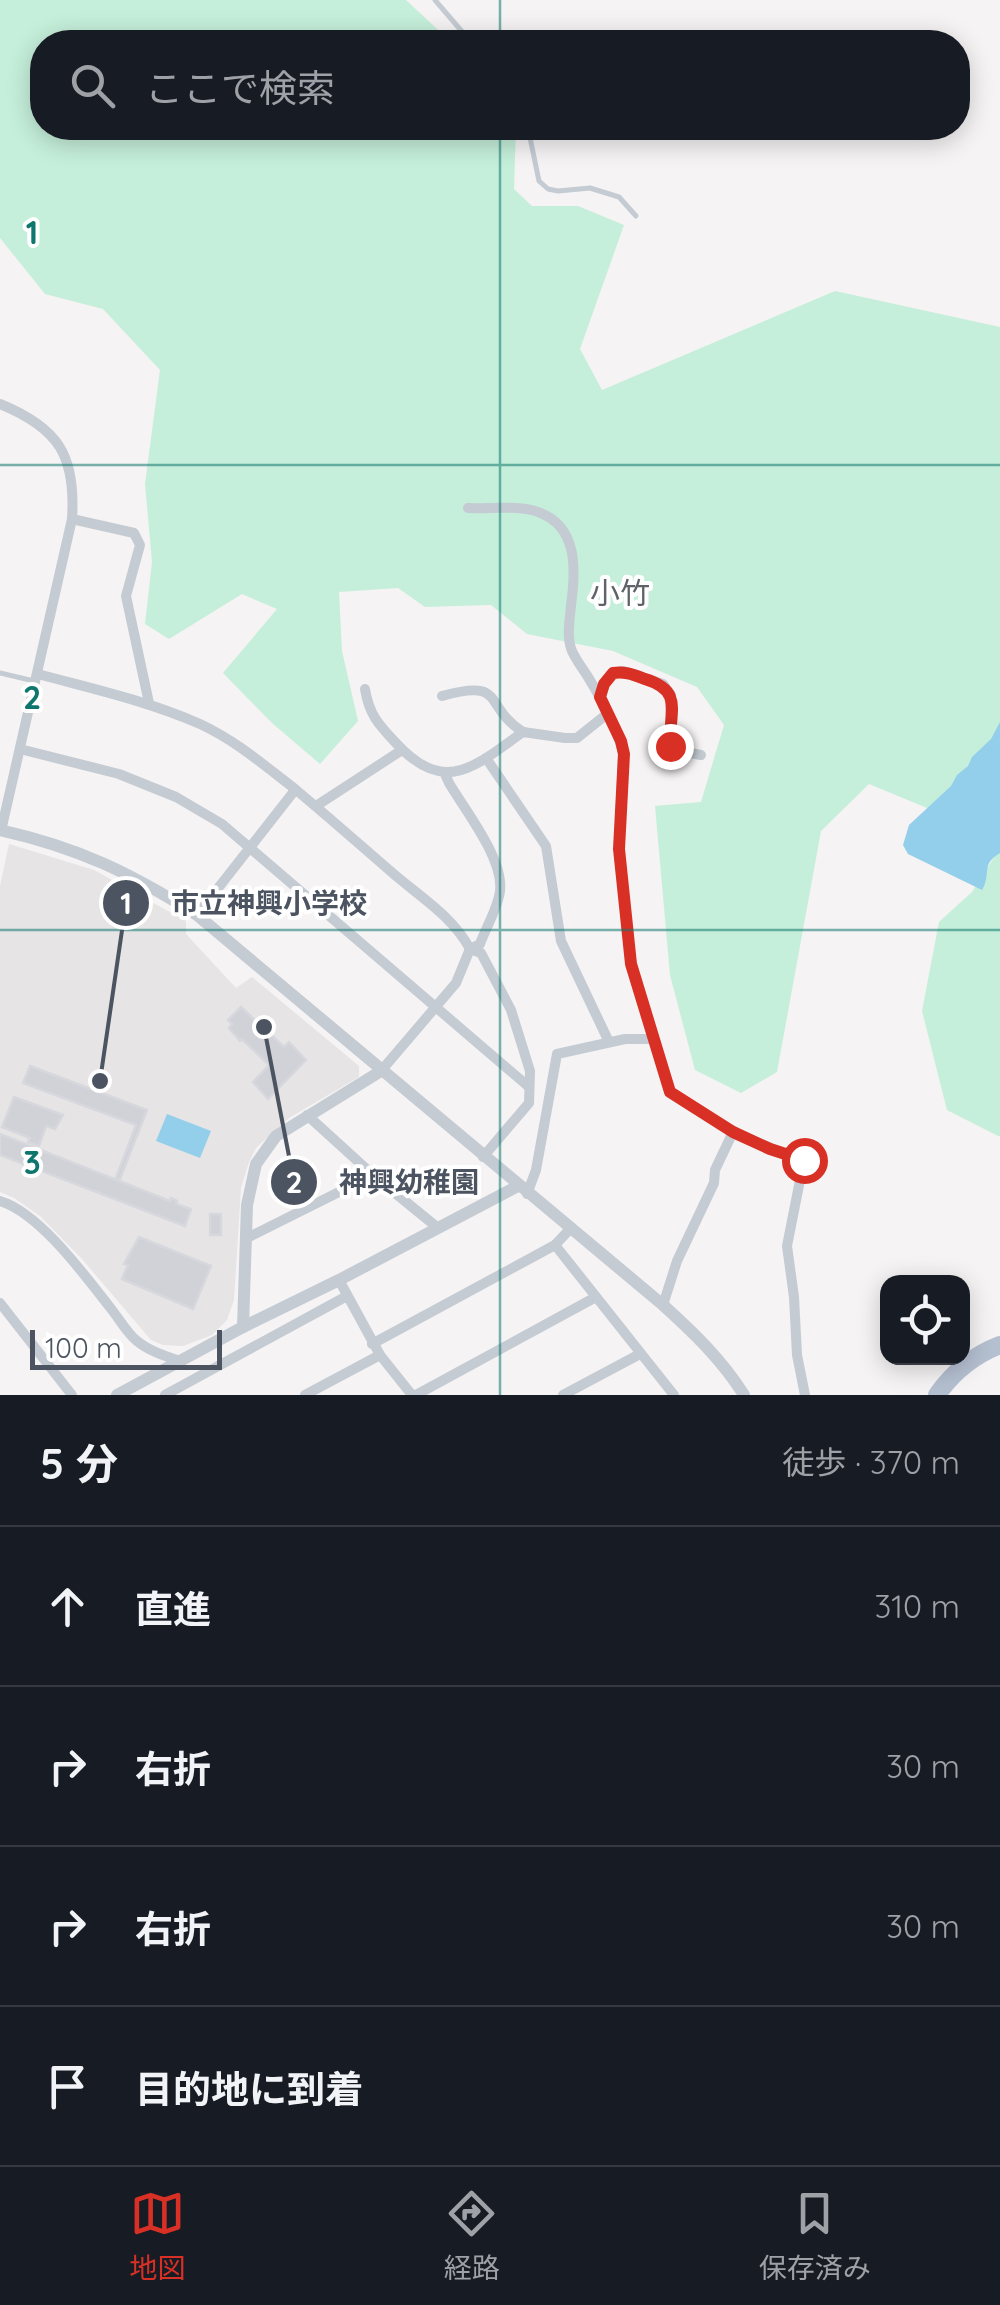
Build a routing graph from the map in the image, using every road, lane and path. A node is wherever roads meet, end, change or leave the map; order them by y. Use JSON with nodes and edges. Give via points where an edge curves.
{"nodes":[{"id":1,"x":435,"y":0,"type":"edge"},
{"id":2,"x":461,"y":30,"type":"edge"},
{"id":3,"x":531,"y":140,"type":"edge"},
{"id":4,"x":636,"y":216,"type":"dead end"},
{"id":5,"x":0,"y":404,"type":"edge"},
{"id":6,"x":468,"y":508,"type":"dead end"},
{"id":7,"x":72,"y":519,"type":"junction"},
{"id":8,"x":0,"y":674,"type":"edge"},
{"id":9,"x":38,"y":678,"type":"junction"},
{"id":10,"x":364,"y":689,"type":"dead end"},
{"id":11,"x":442,"y":696,"type":"dead end"},
{"id":12,"x":600,"y":697,"type":"junction"},
{"id":13,"x":149,"y":703,"type":"junction"},
{"id":14,"x":607,"y":714,"type":"junction"},
{"id":15,"x":524,"y":732,"type":"junction"},
{"id":16,"x":20,"y":749,"type":"junction"},
{"id":17,"x":402,"y":750,"type":"junction"},
{"id":18,"x":701,"y":755,"type":"dead end"},
{"id":19,"x":486,"y":758,"type":"junction"},
{"id":20,"x":446,"y":774,"type":"junction"},
{"id":21,"x":0,"y":777,"type":"edge"},
{"id":22,"x":13,"y":780,"type":"junction"},
{"id":23,"x":295,"y":790,"type":"junction"},
{"id":24,"x":316,"y":806,"type":"junction"},
{"id":25,"x":0,"y":833,"type":"edge"},
{"id":26,"x":251,"y":848,"type":"junction"},
{"id":27,"x":197,"y":915,"type":"junction"},
{"id":28,"x":470,"y":949,"type":"junction"},
{"id":29,"x":436,"y":1006,"type":"junction"},
{"id":30,"x":652,"y":1039,"type":"junction"},
{"id":31,"x":609,"y":1042,"type":"junction"},
{"id":32,"x":382,"y":1071,"type":"junction"},
{"id":33,"x":530,"y":1087,"type":"junction"},
{"id":34,"x":308,"y":1116,"type":"junction"},
{"id":35,"x":733,"y":1132,"type":"junction"},
{"id":36,"x":483,"y":1157,"type":"junction"},
{"id":37,"x":372,"y":1175,"type":"junction"},
{"id":38,"x":522,"y":1190,"type":"junction"},
{"id":39,"x":0,"y":1201,"type":"edge"},
{"id":40,"x":438,"y":1228,"type":"junction"},
{"id":41,"x":570,"y":1229,"type":"junction"},
{"id":42,"x":245,"y":1239,"type":"junction"},
{"id":43,"x":555,"y":1245,"type":"junction"},
{"id":44,"x":339,"y":1280,"type":"junction"},
{"id":45,"x":347,"y":1296,"type":"junction"},
{"id":46,"x":596,"y":1297,"type":"junction"},
{"id":47,"x":0,"y":1303,"type":"edge"},
{"id":48,"x":663,"y":1306,"type":"junction"},
{"id":49,"x":242,"y":1327,"type":"junction"},
{"id":50,"x":372,"y":1344,"type":"junction"},
{"id":51,"x":1000,"y":1344,"type":"edge"},
{"id":52,"x":640,"y":1354,"type":"junction"},
{"id":53,"x":380,"y":1355,"type":"junction"},
{"id":54,"x":180,"y":1361,"type":"junction"},
{"id":55,"x":185,"y":1390,"type":"edge"},
{"id":56,"x":72,"y":1395,"type":"edge"},
{"id":57,"x":117,"y":1395,"type":"edge"},
{"id":58,"x":165,"y":1395,"type":"edge"},
{"id":59,"x":304,"y":1395,"type":"edge"},
{"id":60,"x":414,"y":1395,"type":"edge"},
{"id":61,"x":563,"y":1395,"type":"edge"},
{"id":62,"x":674,"y":1395,"type":"edge"},
{"id":63,"x":744,"y":1395,"type":"edge"},
{"id":64,"x":804,"y":1395,"type":"edge"},
{"id":65,"x":937,"y":1395,"type":"edge"}],
"edges":[{"from":1,"to":2,"type":"lane"},
{"from":3,"to":4,"type":"lane","via":[[539,180],[548,190],[590,188],[619,197]]},
{"from":5,"to":7,"type":"street","via":[[48,430],[58,444],[72,479]]},
{"from":6,"to":12,"type":"street","via":[[535,510],[565,532],[574,564],[570,648]]},
{"from":7,"to":9,"type":"street"},
{"from":7,"to":13,"type":"street","via":[[134,533],[140,545],[126,596]]},
{"from":8,"to":9,"type":"lane"},
{"from":9,"to":13,"type":"street"},
{"from":9,"to":16,"type":"street"},
{"from":10,"to":17,"type":"street","via":[[370,713]]},
{"from":11,"to":15,"type":"street","via":[[470,688],[487,692]]},
{"from":12,"to":14,"type":"street"},
{"from":12,"to":18,"type":"street","via":[[613,673],[663,684],[671,695],[670,746]]},
{"from":13,"to":23,"type":"street","via":[[204,726]]},
{"from":14,"to":15,"type":"street","via":[[577,738]]},
{"from":14,"to":30,"type":"street","via":[[624,754],[619,849],[631,964]]},
{"from":15,"to":19,"type":"street"},
{"from":16,"to":22,"type":"street"},
{"from":16,"to":26,"type":"street","via":[[119,774],[176,797]]},
{"from":17,"to":20,"type":"street"},
{"from":17,"to":24,"type":"street"},
{"from":19,"to":20,"type":"street"},
{"from":19,"to":31,"type":"street","via":[[546,846],[561,940]]},
{"from":20,"to":28,"type":"street","via":[[499,876],[500,892],[480,944]]},
{"from":21,"to":22,"type":"street"},
{"from":22,"to":25,"type":"street"},
{"from":23,"to":24,"type":"street"},
{"from":23,"to":26,"type":"street"},
{"from":24,"to":28,"type":"street","via":[[452,922]]},
{"from":25,"to":27,"type":"street","via":[[110,864]]},
{"from":26,"to":27,"type":"street"},
{"from":26,"to":29,"type":"street"},
{"from":27,"to":32,"type":"street"},
{"from":28,"to":29,"type":"street","via":[[456,983]]},
{"from":28,"to":33,"type":"street","via":[[482,953],[511,1010]]},
{"from":29,"to":32,"type":"street"},
{"from":29,"to":33,"type":"street"},
{"from":30,"to":31,"type":"street"},
{"from":30,"to":35,"type":"street","via":[[670,1092]]},
{"from":31,"to":38,"type":"street","via":[[558,1054],[536,1170]]},
{"from":32,"to":34,"type":"street"},
{"from":32,"to":36,"type":"street"},
{"from":33,"to":36,"type":"street","via":[[529,1103]]},
{"from":34,"to":37,"type":"street"},
{"from":34,"to":42,"type":"street","via":[[276,1136],[256,1164]]},
{"from":35,"to":48,"type":"street"},
{"from":35,"to":64,"type":"street","via":[[804,1160],[787,1246]]},
{"from":36,"to":38,"type":"street"},
{"from":37,"to":40,"type":"street"},
{"from":37,"to":42,"type":"street"},
{"from":38,"to":40,"type":"street"},
{"from":38,"to":41,"type":"street"},
{"from":39,"to":54,"type":"street","via":[[51,1239],[136,1340]]},
{"from":40,"to":44,"type":"street"},
{"from":41,"to":43,"type":"street"},
{"from":41,"to":48,"type":"street"},
{"from":42,"to":49,"type":"street"},
{"from":43,"to":46,"type":"street"},
{"from":43,"to":50,"type":"street"},
{"from":44,"to":45,"type":"street"},
{"from":44,"to":49,"type":"street"},
{"from":45,"to":50,"type":"street"},
{"from":45,"to":55,"type":"street"},
{"from":46,"to":52,"type":"street"},
{"from":46,"to":60,"type":"street"},
{"from":47,"to":56,"type":"street"},
{"from":48,"to":63,"type":"street","via":[[704,1342]]},
{"from":49,"to":54,"type":"street"},
{"from":50,"to":53,"type":"street"},
{"from":51,"to":65,"type":"main road","via":[[957,1370]]},
{"from":52,"to":61,"type":"street"},
{"from":52,"to":62,"type":"street"},
{"from":53,"to":59,"type":"street"},
{"from":53,"to":60,"type":"street"},
{"from":54,"to":57,"type":"street"},
{"from":55,"to":58,"type":"street"}]}
